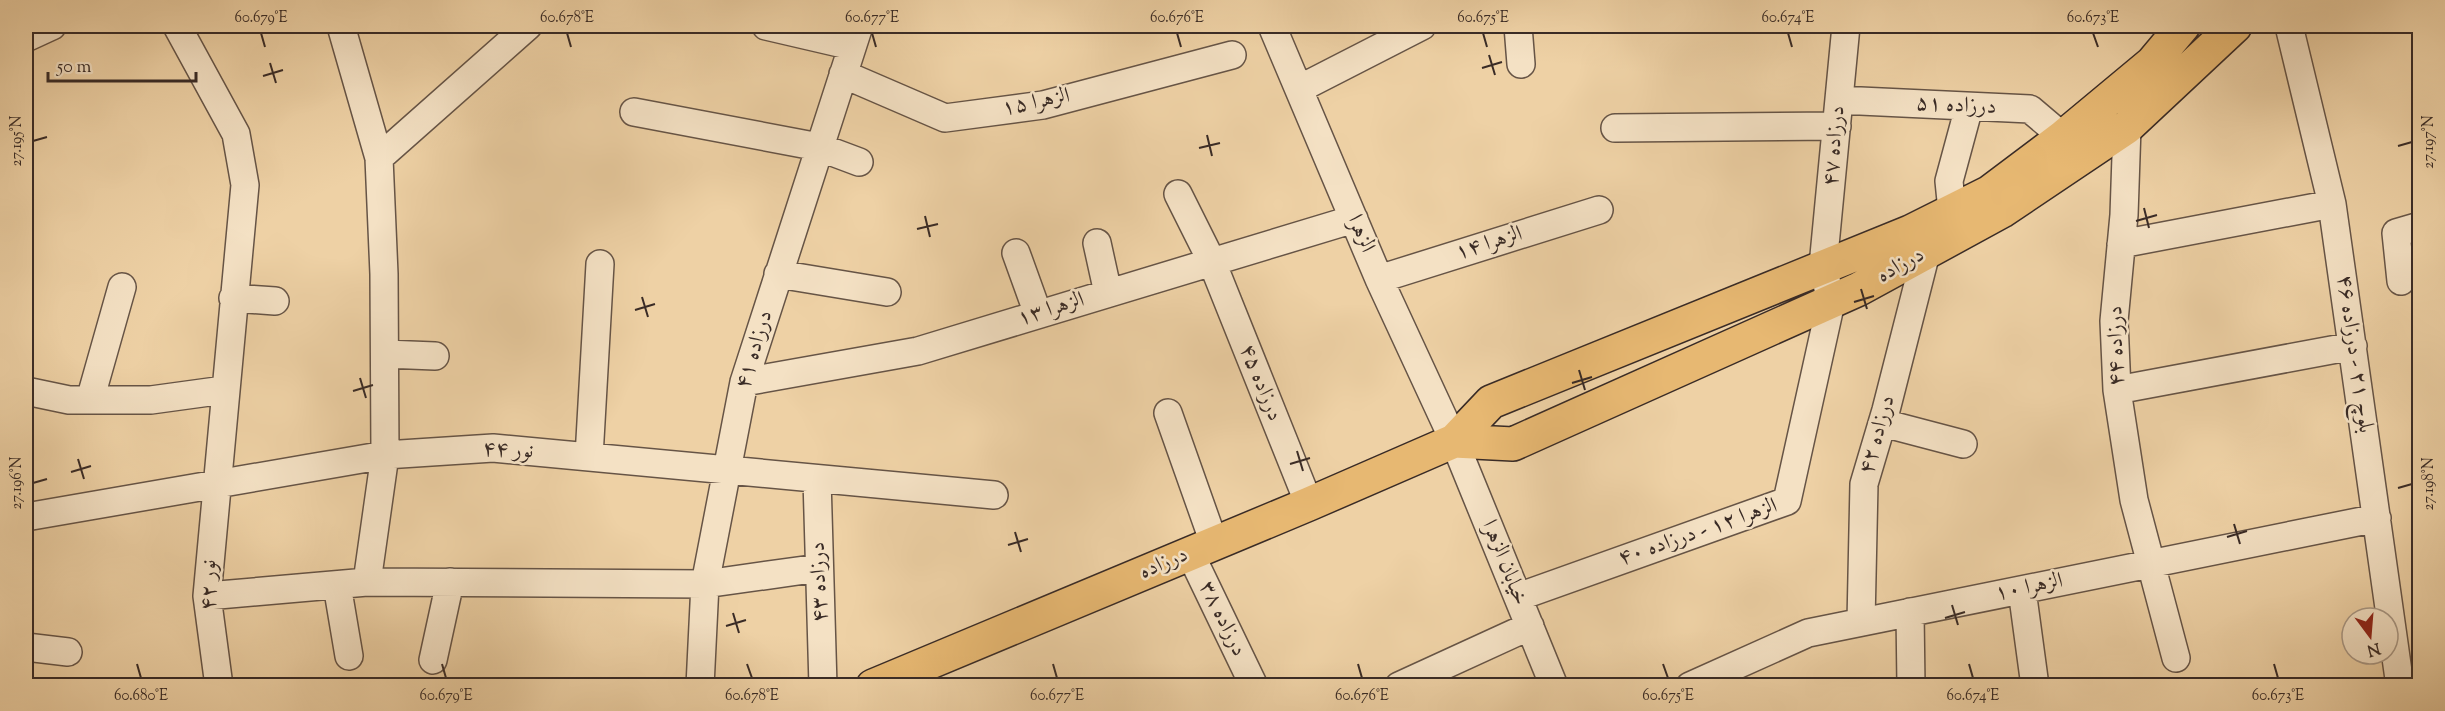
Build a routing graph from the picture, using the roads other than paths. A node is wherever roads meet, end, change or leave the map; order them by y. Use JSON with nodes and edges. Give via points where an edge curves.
{"nodes":[{"id":1,"x":52,"y":26,"type":"edge"},
{"id":2,"x":177,"y":26,"type":"edge"},
{"id":3,"x":341,"y":26,"type":"edge"},
{"id":4,"x":528,"y":26,"type":"edge"},
{"id":5,"x":766,"y":26,"type":"edge"},
{"id":6,"x":1272,"y":26,"type":"edge"},
{"id":7,"x":1422,"y":26,"type":"edge"},
{"id":8,"x":1518,"y":26,"type":"edge"},
{"id":9,"x":1846,"y":26,"type":"edge"},
{"id":10,"x":2183,"y":26,"type":"edge"},
{"id":11,"x":2235,"y":26,"type":"edge"},
{"id":12,"x":2289,"y":26,"type":"edge"},
{"id":13,"x":856,"y":36,"type":"edge"},
{"id":14,"x":26,"y":38,"type":"edge"},
{"id":15,"x":1232,"y":55,"type":"dead end"},
{"id":16,"x":1521,"y":64,"type":"dead end"},
{"id":17,"x":843,"y":74,"type":"junction"},
{"id":18,"x":1299,"y":89,"type":"junction"},
{"id":19,"x":1970,"y":106,"type":"junction"},
{"id":20,"x":634,"y":112,"type":"dead end"},
{"id":21,"x":1838,"y":113,"type":"junction"},
{"id":22,"x":2127,"y":127,"type":"junction"},
{"id":23,"x":1615,"y":128,"type":"dead end"},
{"id":24,"x":2063,"y":137,"type":"junction"},
{"id":25,"x":819,"y":147,"type":"junction"},
{"id":26,"x":379,"y":158,"type":"junction"},
{"id":27,"x":859,"y":162,"type":"dead end"},
{"id":28,"x":1178,"y":194,"type":"dead end"},
{"id":29,"x":2332,"y":204,"type":"junction"},
{"id":30,"x":1599,"y":210,"type":"dead end"},
{"id":31,"x":1952,"y":211,"type":"junction"},
{"id":32,"x":1354,"y":219,"type":"junction"},
{"id":33,"x":2420,"y":226,"type":"edge"},
{"id":34,"x":1097,"y":243,"type":"dead end"},
{"id":35,"x":2121,"y":244,"type":"junction"},
{"id":36,"x":1926,"y":253,"type":"junction"},
{"id":37,"x":1016,"y":254,"type":"dead end"},
{"id":38,"x":1212,"y":262,"type":"junction"},
{"id":39,"x":600,"y":264,"type":"dead end"},
{"id":40,"x":1823,"y":266,"type":"junction"},
{"id":41,"x":778,"y":274,"type":"junction"},
{"id":42,"x":1379,"y":279,"type":"junction"},
{"id":43,"x":2401,"y":281,"type":"dead end"},
{"id":44,"x":122,"y":287,"type":"dead end"},
{"id":45,"x":886,"y":292,"type":"dead end"},
{"id":46,"x":1108,"y":293,"type":"junction"},
{"id":47,"x":233,"y":298,"type":"junction"},
{"id":48,"x":275,"y":302,"type":"dead end"},
{"id":49,"x":1832,"y":302,"type":"junction"},
{"id":50,"x":1038,"y":314,"type":"junction"},
{"id":51,"x":2353,"y":346,"type":"junction"},
{"id":52,"x":385,"y":354,"type":"junction"},
{"id":53,"x":435,"y":356,"type":"dead end"},
{"id":54,"x":744,"y":382,"type":"junction"},
{"id":55,"x":225,"y":390,"type":"junction"},
{"id":56,"x":2117,"y":390,"type":"junction"},
{"id":57,"x":26,"y":391,"type":"edge"},
{"id":58,"x":90,"y":400,"type":"junction"},
{"id":59,"x":1168,"y":413,"type":"dead end"},
{"id":60,"x":1883,"y":423,"type":"junction"},
{"id":61,"x":1454,"y":441,"type":"junction"},
{"id":62,"x":1963,"y":444,"type":"dead end"},
{"id":63,"x":385,"y":455,"type":"junction"},
{"id":64,"x":589,"y":457,"type":"junction"},
{"id":65,"x":727,"y":470,"type":"junction"},
{"id":66,"x":817,"y":479,"type":"junction"},
{"id":67,"x":215,"y":484,"type":"junction"},
{"id":68,"x":994,"y":495,"type":"dead end"},
{"id":69,"x":1309,"y":504,"type":"junction"},
{"id":70,"x":26,"y":518,"type":"edge"},
{"id":71,"x":2377,"y":518,"type":"junction"},
{"id":72,"x":1202,"y":548,"type":"junction"},
{"id":73,"x":2152,"y":563,"type":"junction"},
{"id":74,"x":819,"y":568,"type":"junction"},
{"id":75,"x":367,"y":582,"type":"junction"},
{"id":76,"x":450,"y":582,"type":"junction"},
{"id":77,"x":705,"y":584,"type":"junction"},
{"id":78,"x":337,"y":585,"type":"junction"},
{"id":79,"x":2022,"y":590,"type":"junction"},
{"id":80,"x":207,"y":596,"type":"junction"},
{"id":81,"x":1518,"y":597,"type":"junction"},
{"id":82,"x":1910,"y":612,"type":"junction"},
{"id":83,"x":1861,"y":622,"type":"junction"},
{"id":84,"x":1530,"y":626,"type":"junction"},
{"id":85,"x":26,"y":647,"type":"edge"},
{"id":86,"x":68,"y":652,"type":"dead end"},
{"id":87,"x":349,"y":656,"type":"dead end"},
{"id":88,"x":2175,"y":658,"type":"dead end"},
{"id":89,"x":433,"y":660,"type":"dead end"},
{"id":90,"x":1743,"y":675,"type":"edge"},
{"id":91,"x":906,"y":679,"type":"edge"},
{"id":92,"x":219,"y":686,"type":"edge"},
{"id":93,"x":700,"y":686,"type":"edge"},
{"id":94,"x":823,"y":686,"type":"edge"},
{"id":95,"x":873,"y":686,"type":"edge"},
{"id":96,"x":1254,"y":686,"type":"edge"},
{"id":97,"x":1399,"y":686,"type":"edge"},
{"id":98,"x":1554,"y":686,"type":"edge"},
{"id":99,"x":1690,"y":686,"type":"edge"},
{"id":100,"x":1911,"y":686,"type":"edge"},
{"id":101,"x":2035,"y":686,"type":"edge"},
{"id":102,"x":2400,"y":686,"type":"edge"}],
"edges":[{"from":1,"to":14,"type":"street"},
{"from":2,"to":47,"type":"street","name":"نور ۴۲","via":[[236,134],[244,184]]},
{"from":3,"to":26,"type":"street"},
{"from":4,"to":26,"type":"street"},
{"from":5,"to":13,"type":"street"},
{"from":6,"to":18,"type":"street","name":"الزهرا"},
{"from":7,"to":18,"type":"street"},
{"from":8,"to":16,"type":"street"},
{"from":9,"to":21,"type":"street","name":"درزاده ۴۷"},
{"from":10,"to":24,"type":"main road","name":"درزاده","via":[[2152,63]]},
{"from":11,"to":22,"type":"main road","name":"درزاده"},
{"from":12,"to":29,"type":"street","name":"بلوچ ۲۱ - درزاده ۴۶"},
{"from":13,"to":17,"type":"street","name":"درزاده ۴۱"},
{"from":15,"to":17,"type":"street","name":"الزهرا ۱۵","via":[[1043,105],[945,118]]},
{"from":17,"to":25,"type":"street","name":"درزاده ۴۱"},
{"from":18,"to":32,"type":"street","name":"الزهرا"},
{"from":19,"to":21,"type":"street","name":"درزاده ۵۱"},
{"from":19,"to":24,"type":"street","name":"درزاده ۵۱","via":[[2030,109]]},
{"from":19,"to":31,"type":"street","via":[[1949,182]]},
{"from":20,"to":25,"type":"street"},
{"from":21,"to":23,"type":"street","name":"درزاده ۵۱"},
{"from":21,"to":40,"type":"street","name":"درزاده ۴۷"},
{"from":22,"to":35,"type":"street","name":"درزاده ۴۴"},
{"from":22,"to":36,"type":"main road","name":"درزاده","via":[[2002,211]]},
{"from":24,"to":31,"type":"main road","name":"درزاده","via":[[1990,192]]},
{"from":25,"to":27,"type":"street"},
{"from":25,"to":41,"type":"street","name":"درزاده ۴۱"},
{"from":26,"to":52,"type":"street"},
{"from":28,"to":38,"type":"street","name":"درزاده ۴۵"},
{"from":29,"to":35,"type":"street"},
{"from":29,"to":51,"type":"street","name":"بلوچ ۲۱ - درزاده ۴۶"},
{"from":30,"to":42,"type":"street","name":"الزهرا ۱۴"},
{"from":31,"to":40,"type":"main road","name":"درزاده"},
{"from":32,"to":38,"type":"street","name":"الزهرا ۱۳"},
{"from":32,"to":42,"type":"street","name":"الزهرا"},
{"from":33,"to":43,"type":"street","via":[[2396,233]]},
{"from":34,"to":46,"type":"street"},
{"from":35,"to":56,"type":"street","name":"درزاده ۴۴","via":[[2114,321]]},
{"from":36,"to":49,"type":"main road","name":"درزاده"},
{"from":36,"to":60,"type":"street","name":"درزاده ۴۲"},
{"from":37,"to":50,"type":"street"},
{"from":38,"to":46,"type":"street","name":"الزهرا ۱۳"},
{"from":38,"to":69,"type":"street","name":"درزاده ۴۵"},
{"from":39,"to":64,"type":"street"},
{"from":40,"to":49,"type":"street","name":"درزاده ۴۷"},
{"from":40,"to":61,"type":"main road","name":"درزاده","via":[[1491,402]]},
{"from":41,"to":45,"type":"street"},
{"from":41,"to":54,"type":"street","name":"درزاده ۴۱"},
{"from":42,"to":61,"type":"street","name":"الزهرا"},
{"from":44,"to":58,"type":"street"},
{"from":46,"to":50,"type":"street","name":"الزهرا ۱۳"},
{"from":47,"to":48,"type":"street"},
{"from":47,"to":55,"type":"street","name":"نور ۴۲"},
{"from":49,"to":61,"type":"main road","name":"درزاده","via":[[1513,444]]},
{"from":49,"to":81,"type":"street","name":"الزهرا ۱۲ - درزاده ۴۰","via":[[1787,501]]},
{"from":50,"to":54,"type":"street","name":"الزهرا ۱۳","via":[[918,351]]},
{"from":51,"to":56,"type":"street"},
{"from":51,"to":71,"type":"street","name":"بلوچ ۲۱ - درزاده ۴۶"},
{"from":52,"to":53,"type":"street"},
{"from":52,"to":63,"type":"street"},
{"from":54,"to":65,"type":"street","name":"درزاده ۴۱"},
{"from":55,"to":58,"type":"street","via":[[151,400]]},
{"from":55,"to":67,"type":"street","name":"نور ۴۲"},
{"from":56,"to":73,"type":"street","name":"درزاده ۴۴","via":[[2134,500]]},
{"from":57,"to":58,"type":"street"},
{"from":59,"to":72,"type":"street","name":"درزاده ۳۸"},
{"from":60,"to":62,"type":"street"},
{"from":60,"to":83,"type":"street","name":"درزاده ۴۲","via":[[1864,484]]},
{"from":61,"to":69,"type":"main road","name":"درزاده"},
{"from":61,"to":81,"type":"street","name":"خیابان الزهرا"},
{"from":63,"to":64,"type":"street","name":"نور ۴۴","via":[[493,448]]},
{"from":63,"to":67,"type":"street","name":"نور ۴۴"},
{"from":63,"to":75,"type":"street"},
{"from":64,"to":65,"type":"street","name":"نور ۴۴"},
{"from":65,"to":66,"type":"street","name":"نور ۴۴"},
{"from":65,"to":77,"type":"street","name":"درزاده ۴۱"},
{"from":66,"to":68,"type":"street","name":"نور ۴۴"},
{"from":66,"to":74,"type":"street","name":"درزاده ۴۳"},
{"from":67,"to":70,"type":"street","name":"نور ۴۴"},
{"from":67,"to":80,"type":"street","name":"نور ۴۲"},
{"from":69,"to":72,"type":"main road","name":"درزاده"},
{"from":71,"to":73,"type":"street","name":"الزهرا ۱۰"},
{"from":71,"to":102,"type":"street","name":"بلوچ ۲۱ - درزاده ۴۶"},
{"from":72,"to":91,"type":"main road","name":"درزاده"},
{"from":72,"to":96,"type":"street","name":"درزاده ۳۸"},
{"from":73,"to":79,"type":"street","name":"الزهرا ۱۰"},
{"from":73,"to":88,"type":"street","name":"درزاده ۴۴"},
{"from":74,"to":77,"type":"street"},
{"from":74,"to":94,"type":"street","name":"درزاده ۴۳"},
{"from":75,"to":76,"type":"street"},
{"from":75,"to":78,"type":"street"},
{"from":76,"to":77,"type":"street"},
{"from":76,"to":89,"type":"street"},
{"from":77,"to":93,"type":"street","name":"درزاده ۴۱"},
{"from":78,"to":80,"type":"street"},
{"from":78,"to":87,"type":"street"},
{"from":79,"to":82,"type":"street","name":"الزهرا ۱۰"},
{"from":79,"to":101,"type":"street"},
{"from":80,"to":92,"type":"street","name":"نور ۴۲"},
{"from":81,"to":84,"type":"street","name":"خیابان الزهرا"},
{"from":82,"to":83,"type":"street","name":"الزهرا ۱۰"},
{"from":82,"to":100,"type":"street"},
{"from":83,"to":90,"type":"street","name":"الزهرا ۱۰","via":[[1808,633]]},
{"from":84,"to":97,"type":"street"},
{"from":84,"to":98,"type":"street","name":"خیابان الزهرا"},
{"from":85,"to":86,"type":"street"},
{"from":90,"to":99,"type":"street","name":"الزهرا ۱۰"},
{"from":91,"to":95,"type":"main road","name":"درزاده"}]}
